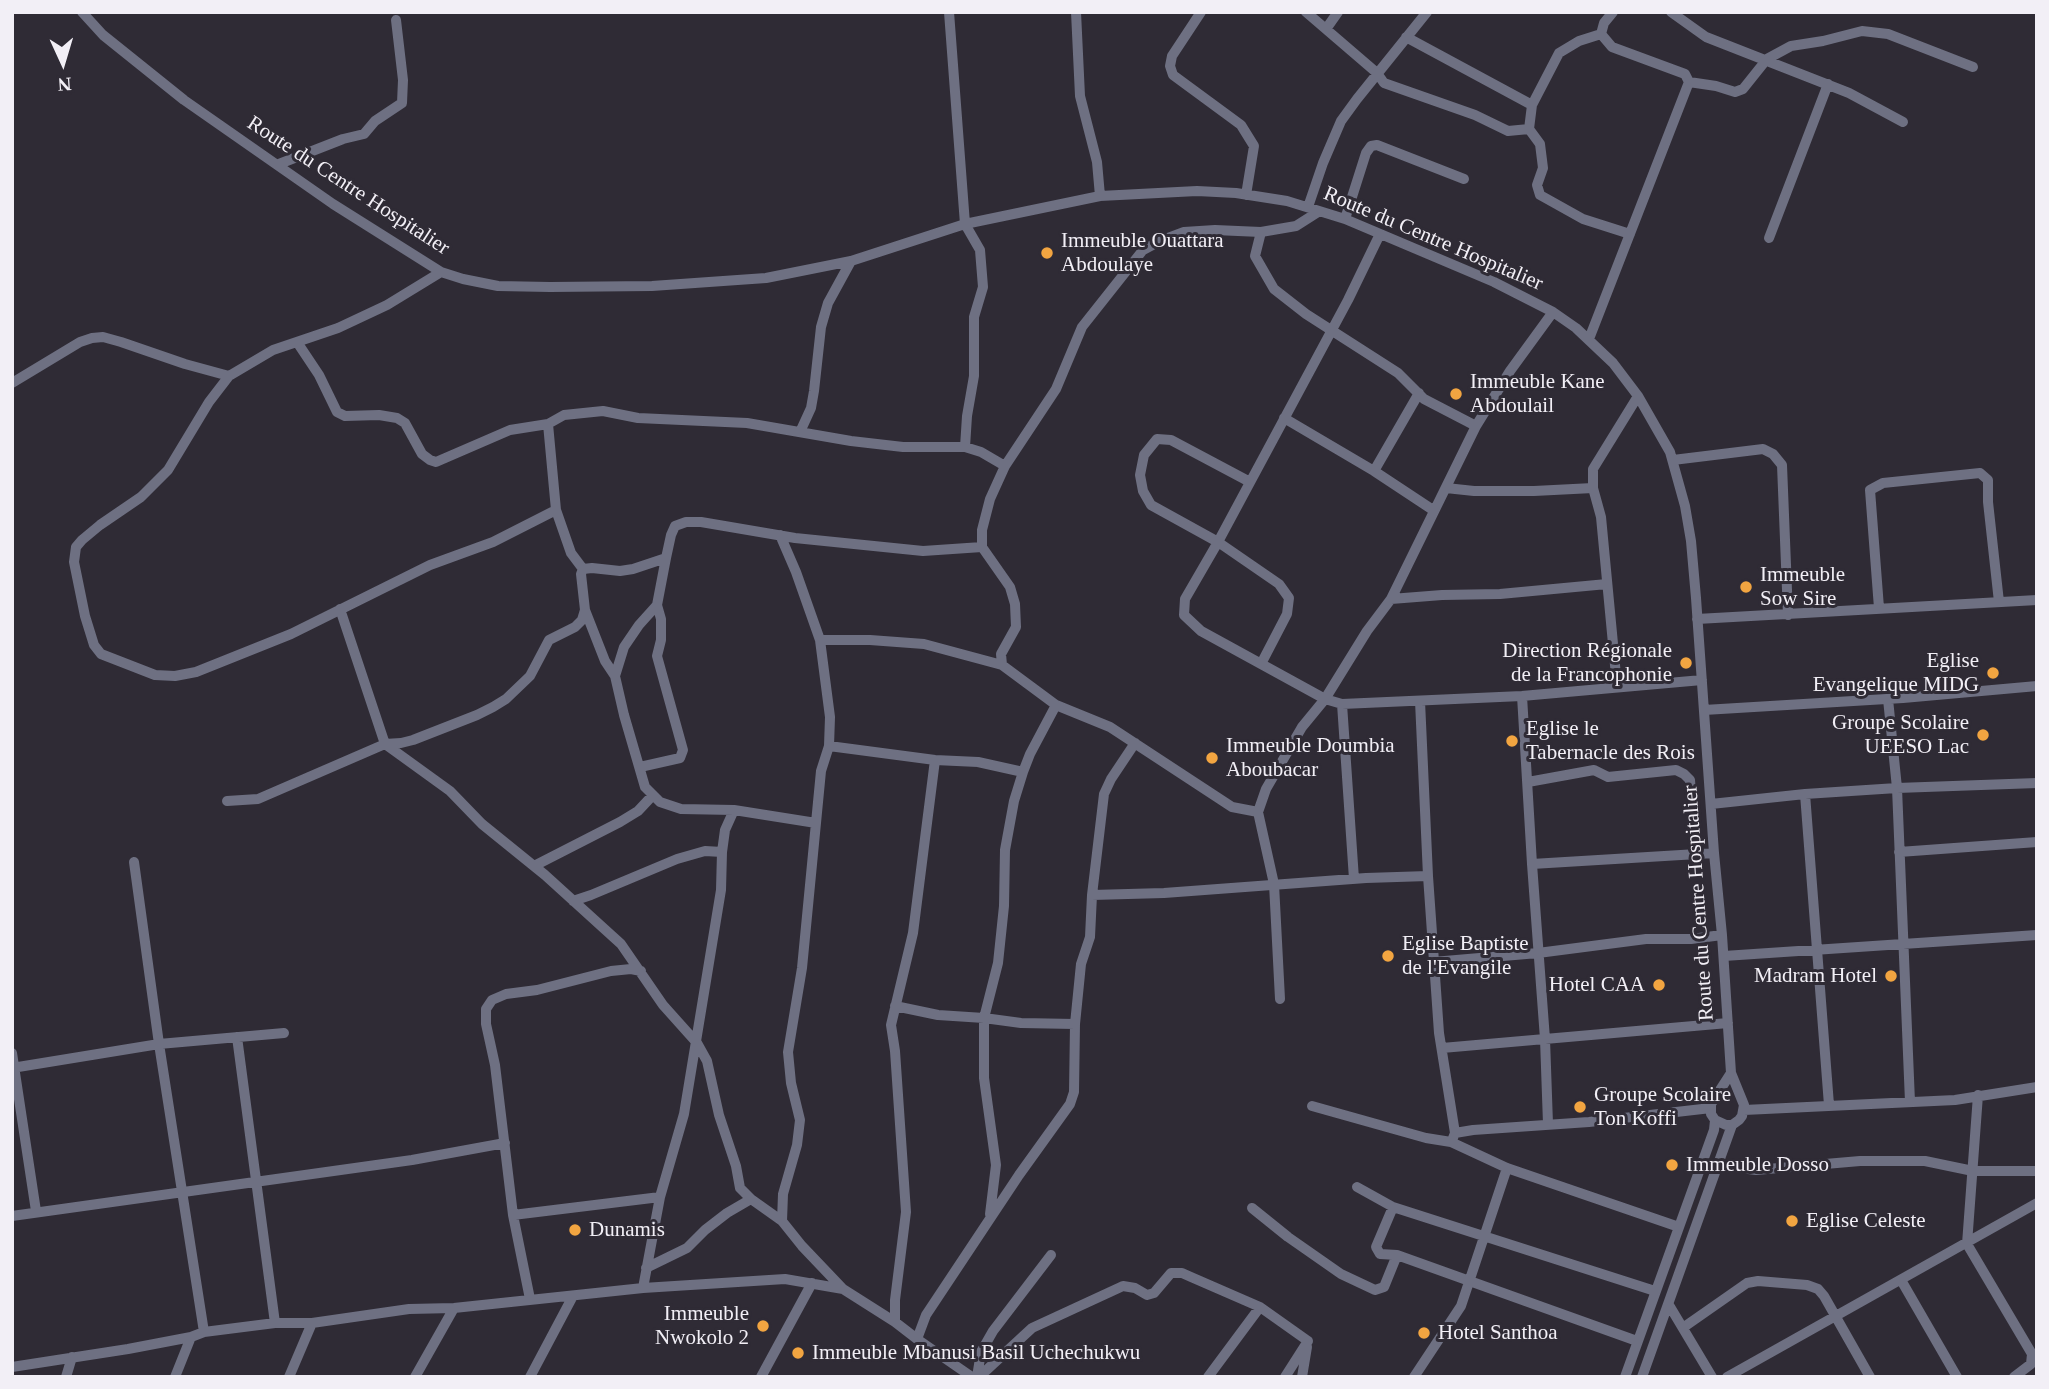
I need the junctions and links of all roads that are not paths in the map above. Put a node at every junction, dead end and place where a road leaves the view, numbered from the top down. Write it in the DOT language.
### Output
graph roads {
  1 [pos="82,12"];
  2 [pos="949,12"];
  3 [pos="1076,12"];
  4 [pos="1201,12"];
  5 [pos="1306,12"];
  6 [pos="1338,12"];
  7 [pos="1427,12"];
  8 [pos="1613,12"];
  9 [pos="1671,12"];
  10 [pos="396,20"];
  11 [pos="1326,29"];
  12 [pos="1601,34"];
  13 [pos="1406,37"];
  14 [pos="1767,59"];
  15 [pos="1973,67"];
  16 [pos="1377,73"];
  17 [pos="1689,82"];
  18 [pos="1828,84"];
  19 [pos="1532,105"];
  20 [pos="1903,122"];
  21 [pos="1529,129"];
  22 [pos="279,164"];
  23 [pos="1464,179"];
  24 [pos="1246,195"];
  25 [pos="1100,196"];
  26 [pos="1313,210"];
  27 [pos="1345,219"];
  28 [pos="965,224"];
  29 [pos="1261,232"];
  30 [pos="1380,234"];
  31 [pos="1630,234"];
  32 [pos="1769,238"];
  33 [pos="851,261"];
  34 [pos="441,272"];
  35 [pos="1552,312"];
  36 [pos="1331,330"];
  37 [pos="1589,340"];
  38 [pos="297,342"];
  39 [pos="229,376"];
  40 [pos="12,383"];
  41 [pos="1419,393"];
  42 [pos="1638,396"];
  43 [pos="1284,418"];
  44 [pos="548,424"];
  45 [pos="1476,426"];
  46 [pos="800,432"];
  47 [pos="965,447"];
  48 [pos="1673,460"];
  49 [pos="1005,466"];
  50 [pos="1374,471"];
  51 [pos="1250,482"];
  52 [pos="1446,488"];
  53 [pos="1593,488"];
  54 [pos="556,510"];
  55 [pos="1433,510"];
  56 [pos="780,535"];
  57 [pos="1219,542"];
  58 [pos="982,547"];
  59 [pos="666,558"];
  60 [pos="583,569"];
  61 [pos="1607,584"];
  62 [pos="1391,599"];
  63 [pos="2037,600"];
  64 [pos="1999,602"];
  65 [pos="657,605"];
  66 [pos="1879,608"];
  67 [pos="340,609"];
  68 [pos="585,610"];
  69 [pos="1788,615"];
  70 [pos="1697,619"];
  71 [pos="820,640"];
  72 [pos="1261,664"];
  73 [pos="1002,665"];
  74 [pos="615,676"];
  75 [pos="1702,680"];
  76 [pos="1617,686"];
  77 [pos="2037,686"];
  78 [pos="1522,696"];
  79 [pos="1325,699"];
  80 [pos="1888,699"];
  81 [pos="1420,701"];
  82 [pos="1342,704"];
  83 [pos="1056,705"];
  84 [pos="1704,710"];
  85 [pos="1135,743"];
  86 [pos="385,744"];
  87 [pos="830,746"];
  88 [pos="935,760"];
  89 [pos="640,767"];
  90 [pos="1023,772"];
  91 [pos="1528,782"];
  92 [pos="2037,783"];
  93 [pos="1897,788"];
  94 [pos="1805,794"];
  95 [pos="653,795"];
  96 [pos="227,802"];
  97 [pos="1711,804"];
  98 [pos="734,810"];
  99 [pos="1258,812"];
  100 [pos="816,823"];
  101 [pos="2037,842"];
  102 [pos="722,852"];
  103 [pos="1899,852"];
  104 [pos="1714,853"];
  105 [pos="1696,854"];
  106 [pos="134,862"];
  107 [pos="1532,864"];
  108 [pos="534,866"];
  109 [pos="1428,876"];
  110 [pos="1354,879"];
  111 [pos="1274,884"];
  112 [pos="1092,895"];
  113 [pos="573,901"];
  114 [pos="2037,935"];
  115 [pos="1722,936"];
  116 [pos="1903,945"];
  117 [pos="1816,949"];
  118 [pos="1538,953"];
  119 [pos="1724,956"];
  120 [pos="1433,962"];
  121 [pos="641,971"];
  122 [pos="1280,999"];
  123 [pos="895,1006"];
  124 [pos="984,1018"];
  125 [pos="1728,1023"];
  126 [pos="1075,1024"];
  127 [pos="284,1033"];
  128 [pos="237,1037"];
  129 [pos="1545,1039"];
  130 [pos="697,1043"];
  131 [pos="159,1044"];
  132 [pos="1442,1048"];
  133 [pos="12,1053"];
  134 [pos="13,1067"];
  135 [pos="1731,1073"];
  136 [pos="2037,1087"];
  137 [pos="1720,1091"];
  138 [pos="1740,1094"];
  139 [pos="1978,1095"];
  140 [pos="1910,1102"];
  141 [pos="1312,1105"];
  142 [pos="1829,1105"];
  143 [pos="1711,1108"];
  144 [pos="1744,1110"];
  145 [pos="1715,1120"];
  146 [pos="1548,1124"];
  147 [pos="1732,1125"];
  148 [pos="1453,1137"];
  149 [pos="505,1143"];
  150 [pos="1718,1165"];
  151 [pos="1507,1168"];
  152 [pos="1973,1171"];
  153 [pos="2037,1171"];
  154 [pos="257,1181"];
  155 [pos="1357,1187"];
  156 [pos="183,1191"];
  157 [pos="660,1197"];
  158 [pos="751,1199"];
  159 [pos="2037,1203"];
  160 [pos="1393,1207"];
  161 [pos="1252,1208"];
  162 [pos="36,1211"];
  163 [pos="513,1215"];
  164 [pos="12,1216"];
  165 [pos="989,1220"];
  166 [pos="782,1221"];
  167 [pos="1679,1227"];
  168 [pos="1483,1235"];
  169 [pos="1967,1244"];
  170 [pos="1051,1255"];
  171 [pos="1398,1255"];
  172 [pos="646,1268"];
  173 [pos="1902,1280"];
  174 [pos="1471,1281"];
  175 [pos="811,1283"];
  176 [pos="642,1288"];
  177 [pos="843,1289"];
  178 [pos="1655,1291"];
  179 [pos="573,1296"];
  180 [pos="530,1299"];
  181 [pos="1669,1305"];
  182 [pos="1260,1307"];
  183 [pos="454,1308"];
  184 [pos="1834,1317"];
  185 [pos="895,1322"];
  186 [pos="275,1323"];
  187 [pos="312,1323"];
  188 [pos="1684,1327"];
  189 [pos="204,1332"];
  190 [pos="191,1337"];
  191 [pos="917,1339"];
  192 [pos="1308,1341"];
  193 [pos="1637,1341"];
  194 [pos="72,1357"];
  195 [pos="12,1367"];
  196 [pos="1868,1376"];
  197 [pos="66,1377"];
  198 [pos="175,1377"];
  199 [pos="289,1377"];
  200 [pos="415,1377"];
  201 [pos="530,1377"];
  202 [pos="761,1377"];
  203 [pos="976,1377"];
  204 [pos="1208,1377"];
  205 [pos="1285,1377"];
  206 [pos="1302,1377"];
  207 [pos="1415,1377"];
  208 [pos="1625,1377"];
  209 [pos="1642,1377"];
  210 [pos="1712,1377"];
  211 [pos="1727,1377"];
  212 [pos="1957,1377"];
  213 [pos="2014,1377"];
  1 -- 22 [label="street, Route du Centre Hospitalier"];
  2 -- 28 [label="street"];
  3 -- 25 [label="street"];
  4 -- 24 [label="street"];
  5 -- 11 [label="street"];
  6 -- 11 [label="street"];
  7 -- 13 [label="street"];
  8 -- 12 [label="street"];
  9 -- 14 [label="street"];
  10 -- 22 [label="street"];
  11 -- 16 [label="street"];
  12 -- 17 [label="street"];
  12 -- 19 [label="street"];
  13 -- 16 [label="street"];
  13 -- 19 [label="street"];
  14 -- 15 [label="street"];
  14 -- 17 [label="street"];
  14 -- 18 [label="street"];
  16 -- 21 [label="street"];
  16 -- 26 [label="street"];
  17 -- 31 [label="street"];
  18 -- 20 [label="street"];
  18 -- 32 [label="street"];
  19 -- 21 [label="street"];
  21 -- 31 [label="street"];
  22 -- 34 [label="street, Route du Centre Hospitalier"];
  23 -- 27 [label="street"];
  24 -- 25 [label="street, Route du Centre Hospitalier"];
  24 -- 26 [label="street, Route du Centre Hospitalier"];
  25 -- 28 [label="street, Route du Centre Hospitalier"];
  26 -- 27 [label="street, Route du Centre Hospitalier"];
  26 -- 29 [label="street"];
  27 -- 30 [label="street, Route du Centre Hospitalier"];
  28 -- 33 [label="street, Route du Centre Hospitalier"];
  28 -- 47 [label="street"];
  29 -- 36 [label="street"];
  29 -- 49 [label="street"];
  30 -- 35 [label="street, Route du Centre Hospitalier"];
  30 -- 36 [label="street"];
  31 -- 37 [label="street"];
  33 -- 34 [label="street, Route du Centre Hospitalier"];
  33 -- 46 [label="street"];
  34 -- 38 [label="street"];
  35 -- 37 [label="street, Route du Centre Hospitalier"];
  35 -- 45 [label="street"];
  36 -- 41 [label="street"];
  36 -- 43 [label="street"];
  37 -- 42 [label="street, Route du Centre Hospitalier"];
  38 -- 39 [label="street"];
  38 -- 44 [label="street"];
  39 -- 40 [label="street"];
  39 -- 67 [label="street"];
  41 -- 45 [label="street"];
  41 -- 50 [label="street"];
  42 -- 48 [label="street, Route du Centre Hospitalier"];
  42 -- 53 [label="street"];
  43 -- 50 [label="street"];
  43 -- 51 [label="street"];
  44 -- 46 [label="street"];
  44 -- 54 [label="street"];
  45 -- 52 [label="street"];
  46 -- 47 [label="street"];
  47 -- 49 [label="street"];
  48 -- 69 [label="street"];
  48 -- 70 [label="street, Route du Centre Hospitalier"];
  49 -- 58 [label="street"];
  50 -- 55 [label="street"];
  51 -- 57 [label="street"];
  51 -- 57 [label="street"];
  52 -- 53 [label="street"];
  52 -- 55 [label="street"];
  53 -- 61 [label="street"];
  54 -- 60 [label="street"];
  54 -- 67 [label="street"];
  55 -- 62 [label="street"];
  56 -- 58 [label="street"];
  56 -- 59 [label="street"];
  56 -- 71 [label="street"];
  57 -- 72 [label="street"];
  57 -- 72 [label="street"];
  58 -- 73 [label="street"];
  59 -- 60 [label="street"];
  59 -- 65 [label="street"];
  60 -- 68 [label="street"];
  61 -- 62 [label="street"];
  61 -- 76 [label="street"];
  62 -- 79 [label="street"];
  63 -- 64 [label="street"];
  64 -- 66 [label="street"];
  64 -- 66 [label="street"];
  65 -- 74 [label="street"];
  65 -- 89 [label="street"];
  66 -- 69 [label="street"];
  67 -- 86 [label="street"];
  68 -- 74 [label="street"];
  68 -- 86 [label="street"];
  69 -- 70 [label="street"];
  70 -- 75 [label="street, Route du Centre Hospitalier"];
  71 -- 73 [label="street"];
  71 -- 87 [label="street"];
  72 -- 79 [label="street"];
  73 -- 83 [label="street"];
  74 -- 89 [label="street"];
  75 -- 76 [label="street"];
  75 -- 84 [label="street, Route du Centre Hospitalier"];
  76 -- 78 [label="street"];
  77 -- 80 [label="street"];
  78 -- 81 [label="street"];
  78 -- 91 [label="street"];
  79 -- 82 [label="street"];
  79 -- 99 [label="street"];
  80 -- 84 [label="street"];
  80 -- 93 [label="street"];
  81 -- 82 [label="street"];
  81 -- 109 [label="street"];
  82 -- 110 [label="street"];
  83 -- 85 [label="street"];
  83 -- 90 [label="street"];
  84 -- 97 [label="street, Route du Centre Hospitalier"];
  85 -- 99 [label="street"];
  85 -- 112 [label="street"];
  86 -- 96 [label="street"];
  86 -- 108 [label="street"];
  87 -- 88 [label="street"];
  87 -- 100 [label="street"];
  88 -- 90 [label="street"];
  88 -- 123 [label="street"];
  89 -- 95 [label="street"];
  90 -- 124 [label="street"];
  91 -- 105 [label="street"];
  91 -- 107 [label="street"];
  92 -- 93 [label="street"];
  93 -- 94 [label="street"];
  93 -- 103 [label="street"];
  94 -- 97 [label="street"];
  94 -- 117 [label="street"];
  95 -- 98 [label="street"];
  95 -- 108 [label="street"];
  97 -- 104 [label="street, Route du Centre Hospitalier"];
  98 -- 100 [label="street"];
  98 -- 102 [label="street"];
  99 -- 111 [label="street"];
  100 -- 166 [label="street"];
  101 -- 103 [label="street"];
  102 -- 113 [label="street"];
  102 -- 130 [label="street"];
  103 -- 116 [label="street"];
  104 -- 105 [label="street"];
  104 -- 115 [label="street, Route du Centre Hospitalier"];
  105 -- 107 [label="street"];
  106 -- 131 [label="street"];
  107 -- 118 [label="street"];
  108 -- 113 [label="street"];
  109 -- 110 [label="street"];
  109 -- 120 [label="street"];
  110 -- 111 [label="street"];
  111 -- 112 [label="street"];
  111 -- 122 [label="street"];
  112 -- 126 [label="street"];
  113 -- 121 [label="street"];
  114 -- 116 [label="street"];
  115 -- 118 [label="street"];
  115 -- 119 [label="street, Route du Centre Hospitalier"];
  116 -- 117 [label="street"];
  116 -- 140 [label="street"];
  117 -- 119 [label="street"];
  117 -- 142 [label="street"];
  118 -- 120 [label="street"];
  118 -- 129 [label="street"];
  119 -- 125 [label="street, Route du Centre Hospitalier"];
  120 -- 132 [label="street"];
  121 -- 130 [label="street"];
  121 -- 149 [label="street"];
  123 -- 124 [label="street"];
  123 -- 185 [label="street"];
  124 -- 126 [label="street"];
  124 -- 165 [label="street"];
  125 -- 129 [label="street"];
  125 -- 135 [label="street, Route du Centre Hospitalier"];
  126 -- 165 [label="street"];
  127 -- 128 [label="street"];
  128 -- 131 [label="street"];
  128 -- 154 [label="street"];
  129 -- 132 [label="street"];
  129 -- 146 [label="street"];
  130 -- 157 [label="street"];
  130 -- 158 [label="street"];
  131 -- 134 [label="street"];
  131 -- 156 [label="street"];
  132 -- 148 [label="street"];
  133 -- 134 [label="street"];
  134 -- 162 [label="street"];
  135 -- 137 [label="street"];
  135 -- 138 [label="street, Route du Centre Hospitalier"];
  136 -- 139 [label="street"];
  137 -- 138 [label="street"];
  137 -- 143 [label="street"];
  138 -- 144 [label="street"];
  139 -- 140 [label="street"];
  139 -- 152 [label="street"];
  140 -- 142 [label="street"];
  141 -- 148 [label="street"];
  142 -- 144 [label="street"];
  143 -- 145 [label="street"];
  143 -- 146 [label="street"];
  144 -- 147 [label="street"];
  145 -- 147 [label="street"];
  145 -- 167 [label="street"];
  146 -- 148 [label="street"];
  147 -- 150 [label="street"];
  148 -- 151 [label="street"];
  149 -- 154 [label="street"];
  149 -- 163 [label="street"];
  150 -- 152 [label="street"];
  150 -- 181 [label="street"];
  151 -- 167 [label="street"];
  151 -- 168 [label="street"];
  152 -- 153 [label="street"];
  152 -- 169 [label="street"];
  154 -- 156 [label="street"];
  154 -- 186 [label="street"];
  155 -- 160 [label="street"];
  156 -- 162 [label="street"];
  156 -- 189 [label="street"];
  157 -- 163 [label="street"];
  157 -- 172 [label="street"];
  158 -- 166 [label="street"];
  158 -- 172 [label="street"];
  159 -- 169 [label="street"];
  160 -- 168 [label="street"];
  160 -- 171 [label="street"];
  161 -- 171 [label="street"];
  162 -- 164 [label="street"];
  163 -- 180 [label="street"];
  165 -- 191 [label="street"];
  166 -- 177 [label="street"];
  167 -- 178 [label="street"];
  168 -- 174 [label="street"];
  168 -- 178 [label="street"];
  169 -- 173 [label="street"];
  169 -- 213 [label="street"];
  170 -- 203 [label="street"];
  171 -- 174 [label="street"];
  172 -- 176 [label="street"];
  173 -- 184 [label="street"];
  173 -- 212 [label="street"];
  174 -- 193 [label="street"];
  174 -- 207 [label="street"];
  175 -- 176 [label="street"];
  175 -- 177 [label="street"];
  175 -- 202 [label="street"];
  176 -- 179 [label="street"];
  177 -- 185 [label="street"];
  178 -- 193 [label="street"];
  179 -- 180 [label="street"];
  179 -- 201 [label="street"];
  180 -- 183 [label="street"];
  181 -- 188 [label="street"];
  181 -- 209 [label="street"];
  182 -- 192 [label="street"];
  182 -- 203 [label="street"];
  182 -- 204 [label="street"];
  183 -- 187 [label="street"];
  183 -- 200 [label="street"];
  184 -- 188 [label="street"];
  184 -- 196 [label="street"];
  184 -- 211 [label="street"];
  185 -- 191 [label="street"];
  186 -- 187 [label="street"];
  186 -- 189 [label="street"];
  187 -- 199 [label="street"];
  188 -- 210 [label="street"];
  189 -- 190 [label="street"];
  190 -- 194 [label="street"];
  190 -- 198 [label="street"];
  191 -- 203 [label="street"];
  192 -- 205 [label="street"];
  192 -- 206 [label="street"];
  193 -- 208 [label="street"];
  194 -- 195 [label="street"];
  194 -- 197 [label="street"];
}
